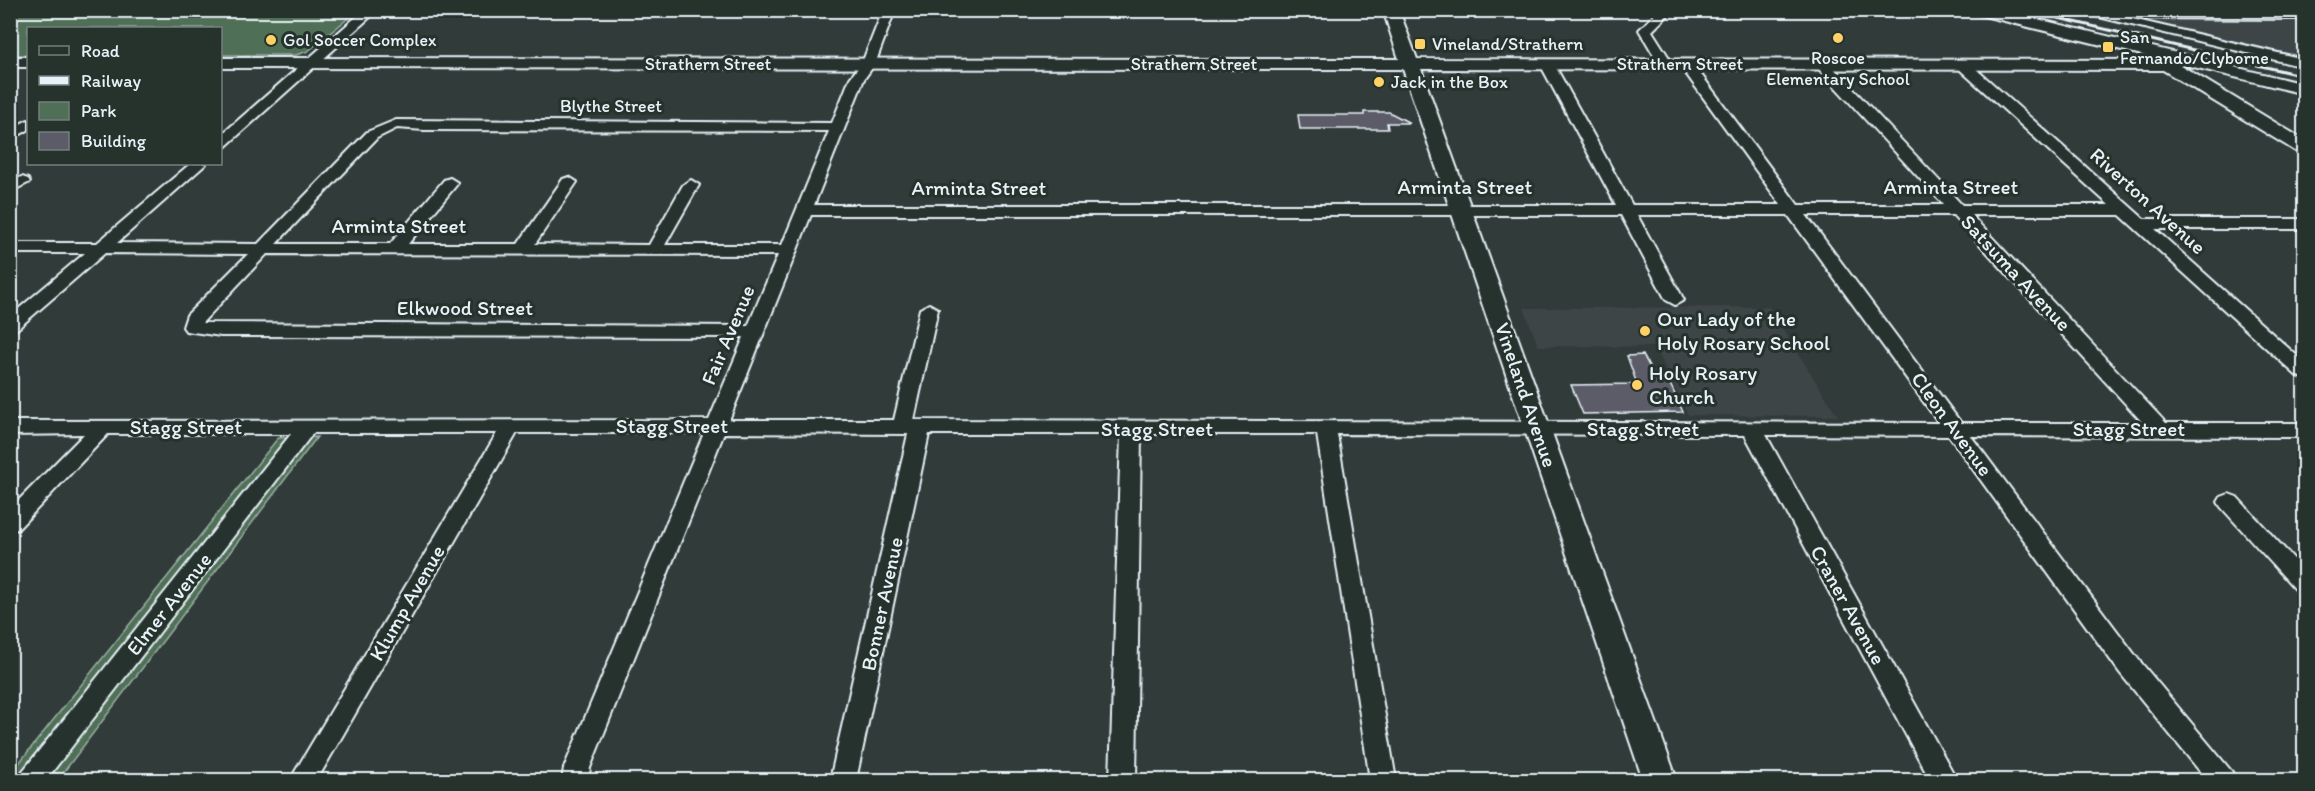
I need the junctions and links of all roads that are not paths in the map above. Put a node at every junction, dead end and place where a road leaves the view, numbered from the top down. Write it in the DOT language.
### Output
graph roads {
  1 [pos="372,10"];
  2 [pos="889,10"];
  3 [pos="1391,10"];
  4 [pos="1667,10"];
  5 [pos="1978,10"];
  6 [pos="2076,10"];
  7 [pos="2088,12"];
  8 [pos="2304,15"];
  9 [pos="2169,60"];
  10 [pos="10,62"];
  11 [pos="27,62"];
  12 [pos="222,63"];
  13 [pos="868,63"];
  14 [pos="2304,63"];
  15 [pos="311,64"];
  16 [pos="1410,64"];
  17 [pos="1547,64"];
  18 [pos="1676,64"];
  19 [pos="1822,64"];
  20 [pos="1962,64"];
  21 [pos="2304,88"];
  22 [pos="27,125"];
  23 [pos="837,127"];
  24 [pos="10,136"];
  25 [pos="222,142"];
  26 [pos="2304,148"];
  27 [pos="198,165"];
  28 [pos="569,182"];
  29 [pos="450,183"];
  30 [pos="691,185"];
  31 [pos="1792,209"];
  32 [pos="804,210"];
  33 [pos="1462,210"];
  34 [pos="1626,210"];
  35 [pos="1958,210"];
  36 [pos="2125,210"];
  37 [pos="2140,224"];
  38 [pos="2302,224"];
  39 [pos="10,248"];
  40 [pos="101,249"];
  41 [pos="263,249"];
  42 [pos="395,249"];
  43 [pos="523,249"];
  44 [pos="654,250"];
  45 [pos="788,250"];
  46 [pos="1674,300"];
  47 [pos="929,309"];
  48 [pos="10,326"];
  49 [pos="756,332"];
  50 [pos="2304,372"];
  51 [pos="308,426"];
  52 [pos="511,426"];
  53 [pos="715,426"];
  54 [pos="103,427"];
  55 [pos="911,427"];
  56 [pos="10,428"];
  57 [pos="1131,429"];
  58 [pos="1326,429"];
  59 [pos="1538,429"];
  60 [pos="1752,429"];
  61 [pos="1956,429"];
  62 [pos="2161,429"];
  63 [pos="2304,430"];
  64 [pos="2229,502"];
  65 [pos="10,523"];
  66 [pos="2304,584"];
  67 [pos="31,780"];
  68 [pos="303,780"];
  69 [pos="575,780"];
  70 [pos="843,780"];
  71 [pos="1123,780"];
  72 [pos="1383,780"];
  73 [pos="1660,780"];
  74 [pos="1944,780"];
  75 [pos="2223,780"];
  1 -- 15 [label="street"];
  2 -- 13 [label="street, Fair Avenue"];
  3 -- 16 [label="main road, Vineland Avenue"];
  4 -- 18 [label="street, Cleon Avenue"];
  5 -- 9 [label="main road"];
  6 -- 7 [label="street"];
  7 -- 8 [label="street"];
  7 -- 14 [label="street"];
  9 -- 20 [label="main road, Strathern Street"];
  9 -- 21 [label="main road"];
  9 -- 26 [label="main road"];
  10 -- 11 [label="main road"];
  12 -- 15 [label="main road, Strathern Street"];
  13 -- 15 [label="main road, Strathern Street"];
  13 -- 16 [label="main road, Strathern Street"];
  13 -- 23 [label="street, Fair Avenue"];
  15 -- 25 [label="street"];
  16 -- 17 [label="main road, Strathern Street"];
  16 -- 33 [label="main road, Vineland Avenue"];
  17 -- 18 [label="main road, Strathern Street"];
  17 -- 34 [label="street"];
  18 -- 19 [label="main road, Strathern Street"];
  18 -- 31 [label="street, Cleon Avenue"];
  19 -- 20 [label="main road, Strathern Street"];
  19 -- 35 [label="street, Satsuma Avenue"];
  20 -- 36 [label="street, Riverton Avenue"];
  22 -- 24 [label="street"];
  23 -- 32 [label="street, Fair Avenue"];
  23 -- 41 [label="street, Blythe Street"];
  27 -- 40 [label="street"];
  28 -- 43 [label="street"];
  29 -- 42 [label="street"];
  30 -- 44 [label="street"];
  31 -- 34 [label="street, Arminta Street"];
  31 -- 35 [label="street, Arminta Street"];
  31 -- 61 [label="street, Cleon Avenue"];
  32 -- 33 [label="street, Arminta Street"];
  32 -- 45 [label="street, Fair Avenue"];
  33 -- 34 [label="street, Arminta Street"];
  33 -- 59 [label="main road, Vineland Avenue"];
  34 -- 46 [label="street"];
  35 -- 36 [label="street, Arminta Street"];
  35 -- 62 [label="street, Satsuma Avenue"];
  36 -- 37 [label="street, Riverton Avenue"];
  37 -- 38 [label="street"];
  37 -- 50 [label="street, Riverton Avenue"];
  39 -- 40 [label="street, Arminta Street"];
  40 -- 41 [label="street, Arminta Street"];
  40 -- 48 [label="street"];
  41 -- 42 [label="street, Arminta Street"];
  41 -- 49 [label="street, Elkwood Street"];
  42 -- 43 [label="street, Arminta Street"];
  43 -- 44 [label="street, Arminta Street"];
  44 -- 45 [label="street, Arminta Street"];
  45 -- 49 [label="street, Fair Avenue"];
  47 -- 55 [label="street, Bonner Avenue"];
  49 -- 53 [label="street, Fair Avenue"];
  51 -- 52 [label="street, Stagg Street"];
  51 -- 54 [label="street, Stagg Street"];
  51 -- 67 [label="street, Elmer Avenue"];
  52 -- 53 [label="street, Stagg Street"];
  52 -- 68 [label="street, Klump Avenue"];
  53 -- 55 [label="street, Stagg Street"];
  53 -- 69 [label="street, Fair Avenue"];
  54 -- 56 [label="street, Stagg Street"];
  54 -- 65 [label="street"];
  55 -- 57 [label="street, Stagg Street"];
  55 -- 70 [label="street, Bonner Avenue"];
  57 -- 58 [label="street, Stagg Street"];
  57 -- 71 [label="street"];
  58 -- 59 [label="street, Stagg Street"];
  58 -- 72 [label="street"];
  59 -- 60 [label="street, Stagg Street"];
  59 -- 73 [label="main road, Vineland Avenue"];
  60 -- 61 [label="street, Stagg Street"];
  60 -- 74 [label="street, Craner Avenue"];
  61 -- 62 [label="street, Stagg Street"];
  61 -- 75 [label="street, Cleon Avenue"];
  62 -- 63 [label="street, Stagg Street"];
  64 -- 66 [label="street"];
}
